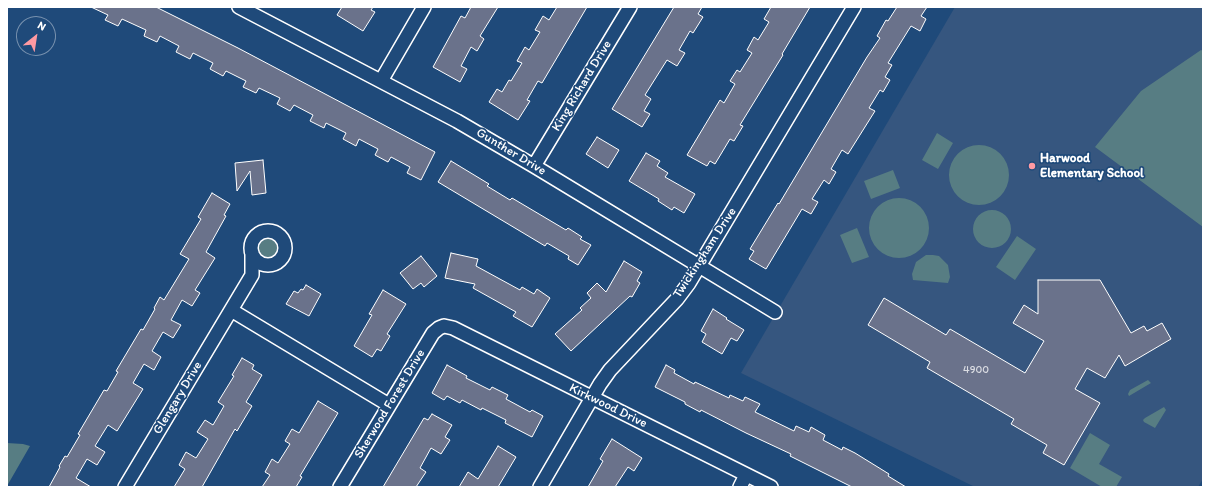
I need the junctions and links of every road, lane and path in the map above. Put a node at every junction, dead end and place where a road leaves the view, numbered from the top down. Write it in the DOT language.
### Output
graph roads {
  1 [pos="239,7"];
  2 [pos="424,7"];
  3 [pos="630,7"];
  4 [pos="854,7"];
  5 [pos="381,81"];
  6 [pos="534,166"];
  7 [pos="252,253"];
  8 [pos="270,265"];
  9 [pos="700,266"];
  10 [pos="252,275"];
  11 [pos="231,310"];
  12 [pos="775,312"];
  13 [pos="444,326"];
  14 [pos="593,398"];
  15 [pos="388,405"];
  16 [pos="746,475"];
  17 [pos="125,487"];
  18 [pos="340,487"];
  19 [pos="540,487"];
  20 [pos="740,487"];
  21 [pos="771,487"];
  1 -- 5 [label="street, Gunther Drive"];
  2 -- 5 [label="street"];
  3 -- 6 [label="street, King Richard Drive"];
  4 -- 9 [label="street, Twickingham Drive"];
  5 -- 6 [label="street, Gunther Drive"];
  6 -- 9 [label="street, Gunther Drive"];
  7 -- 8 [label="street"];
  7 -- 8 [label="street, Glengary Drive"];
  7 -- 10 [label="street, Glengary Drive"];
  8 -- 10 [label="street, Glengary Drive"];
  9 -- 12 [label="street, Gunther Drive"];
  9 -- 14 [label="street, Twickingham Drive"];
  10 -- 11 [label="street, Glengary Drive"];
  11 -- 15 [label="street"];
  11 -- 17 [label="street, Glengary Drive"];
  13 -- 14 [label="street, Kirkwood Drive"];
  13 -- 15 [label="street, Sherwood Forest Drive"];
  14 -- 16 [label="street, Kirkwood Drive"];
  14 -- 19 [label="street, Twickingham Drive"];
  15 -- 18 [label="street, Sherwood Forest Drive"];
  16 -- 20 [label="street"];
  16 -- 21 [label="street, Kirkwood Drive"];
}
